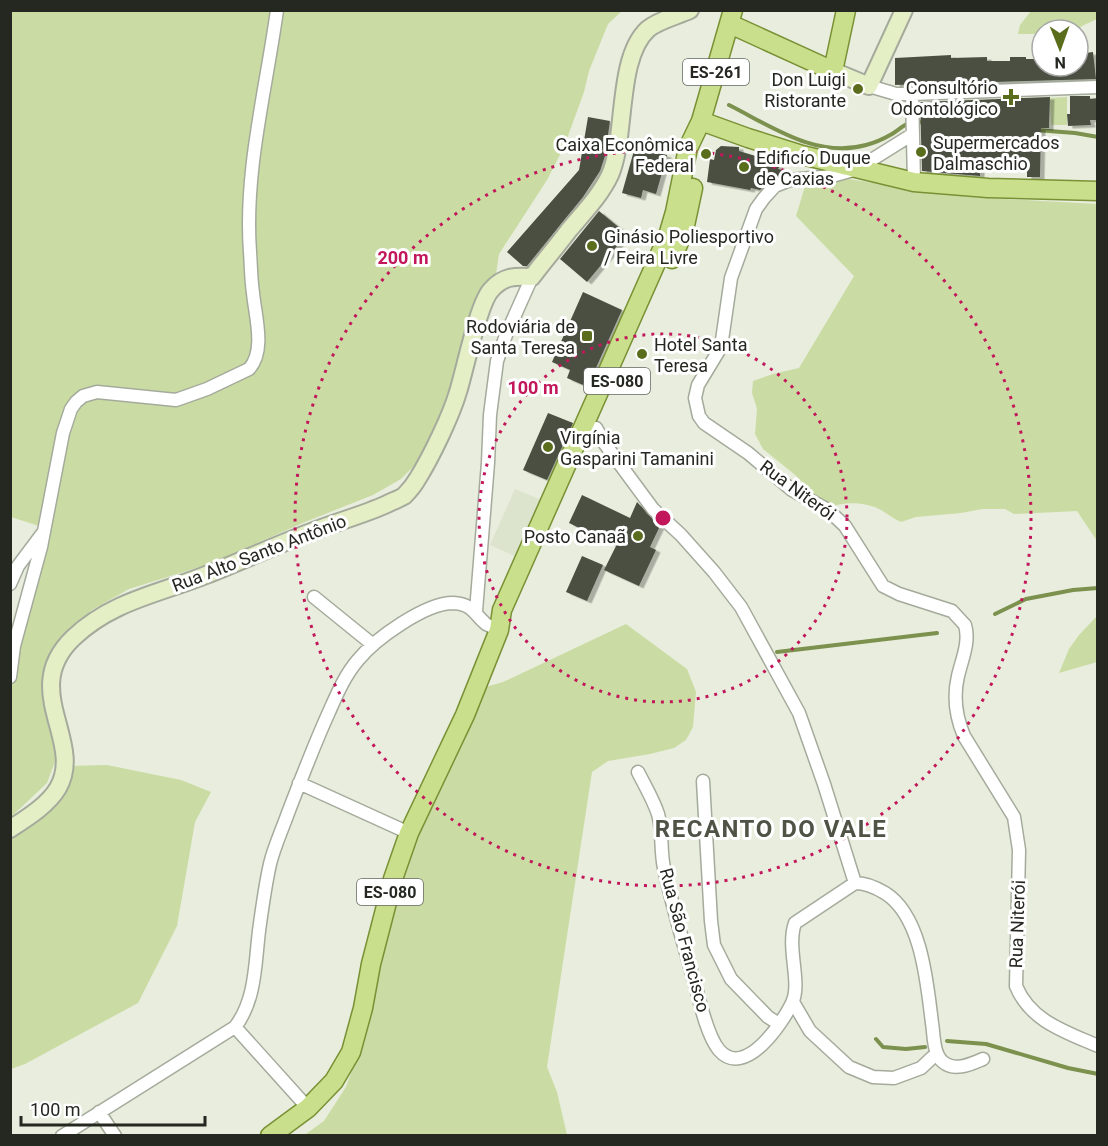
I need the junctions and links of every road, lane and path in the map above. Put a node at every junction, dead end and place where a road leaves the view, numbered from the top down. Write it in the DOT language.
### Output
graph roads {
  1 [pos="277,10"];
  2 [pos="690,10"];
  3 [pos="846,10"];
  4 [pos="904,10"];
  5 [pos="732,17"];
  6 [pos="833,71"];
  7 [pos="869,86"];
  8 [pos="1098,87"];
  9 [pos="912,94"];
  10 [pos="701,121"];
  11 [pos="913,125"];
  12 [pos="857,169"];
  13 [pos="914,182"];
  14 [pos="1098,191"];
  15 [pos="532,277"];
  16 [pos="596,428"];
  17 [pos="44,531"];
  18 [pos="10,584"];
  19 [pos="314,597"];
  20 [pos="476,611"];
  21 [pos="498,630"];
  22 [pos="372,644"];
  23 [pos="10,677"];
  24 [pos="638,772"];
  25 [pos="703,781"];
  26 [pos="299,783"];
  27 [pos="10,829"];
  28 [pos="409,833"];
  29 [pos="855,883"];
  30 [pos="793,1002"];
  31 [pos="779,1024"];
  32 [pos="235,1027"];
  33 [pos="1098,1046"];
  34 [pos="937,1053"];
  35 [pos="983,1059"];
  36 [pos="308,1108"];
  37 [pos="99,1112"];
  38 [pos="62,1136"];
  39 [pos="115,1136"];
  40 [pos="270,1136"];
  1 -- 17 [label="street"];
  2 -- 15 [label="street"];
  3 -- 6 [label="main road"];
  4 -- 7 [label="street"];
  5 -- 6 [label="main road"];
  5 -- 10 [label="main road, ES-261"];
  6 -- 7 [label="street"];
  7 -- 9 [label="street"];
  8 -- 9 [label="street"];
  9 -- 11 [label="street"];
  10 -- 12 [label="main road"];
  10 -- 16 [label="main road, ES-080"];
  10 -- 21 [label="main road, ES-080"];
  11 -- 12 [label="street"];
  11 -- 13 [label="street"];
  12 -- 13 [label="main road"];
  12 -- 33 [label="street, Rua Niterói"];
  13 -- 14 [label="main road"];
  15 -- 20 [label="street"];
  15 -- 27 [label="street, Rua Alto Santo Antônio"];
  16 -- 21 [label="main road, ES-080"];
  16 -- 29 [label="street"];
  17 -- 18 [label="street"];
  17 -- 23 [label="street"];
  19 -- 22 [label="street"];
  20 -- 21 [label="street"];
  20 -- 22 [label="street"];
  21 -- 28 [label="main road, ES-080"];
  22 -- 26 [label="street"];
  24 -- 31 [label="street, Rua São Francisco"];
  25 -- 31 [label="street"];
  26 -- 28 [label="street"];
  26 -- 32 [label="street"];
  28 -- 36 [label="main road, ES-080"];
  29 -- 30 [label="street"];
  29 -- 34 [label="street"];
  30 -- 31 [label="street"];
  30 -- 34 [label="street"];
  32 -- 36 [label="street"];
  32 -- 37 [label="street"];
  34 -- 35 [label="street"];
  36 -- 40 [label="main road, ES-080"];
  37 -- 38 [label="street"];
  37 -- 39 [label="street"];
}
